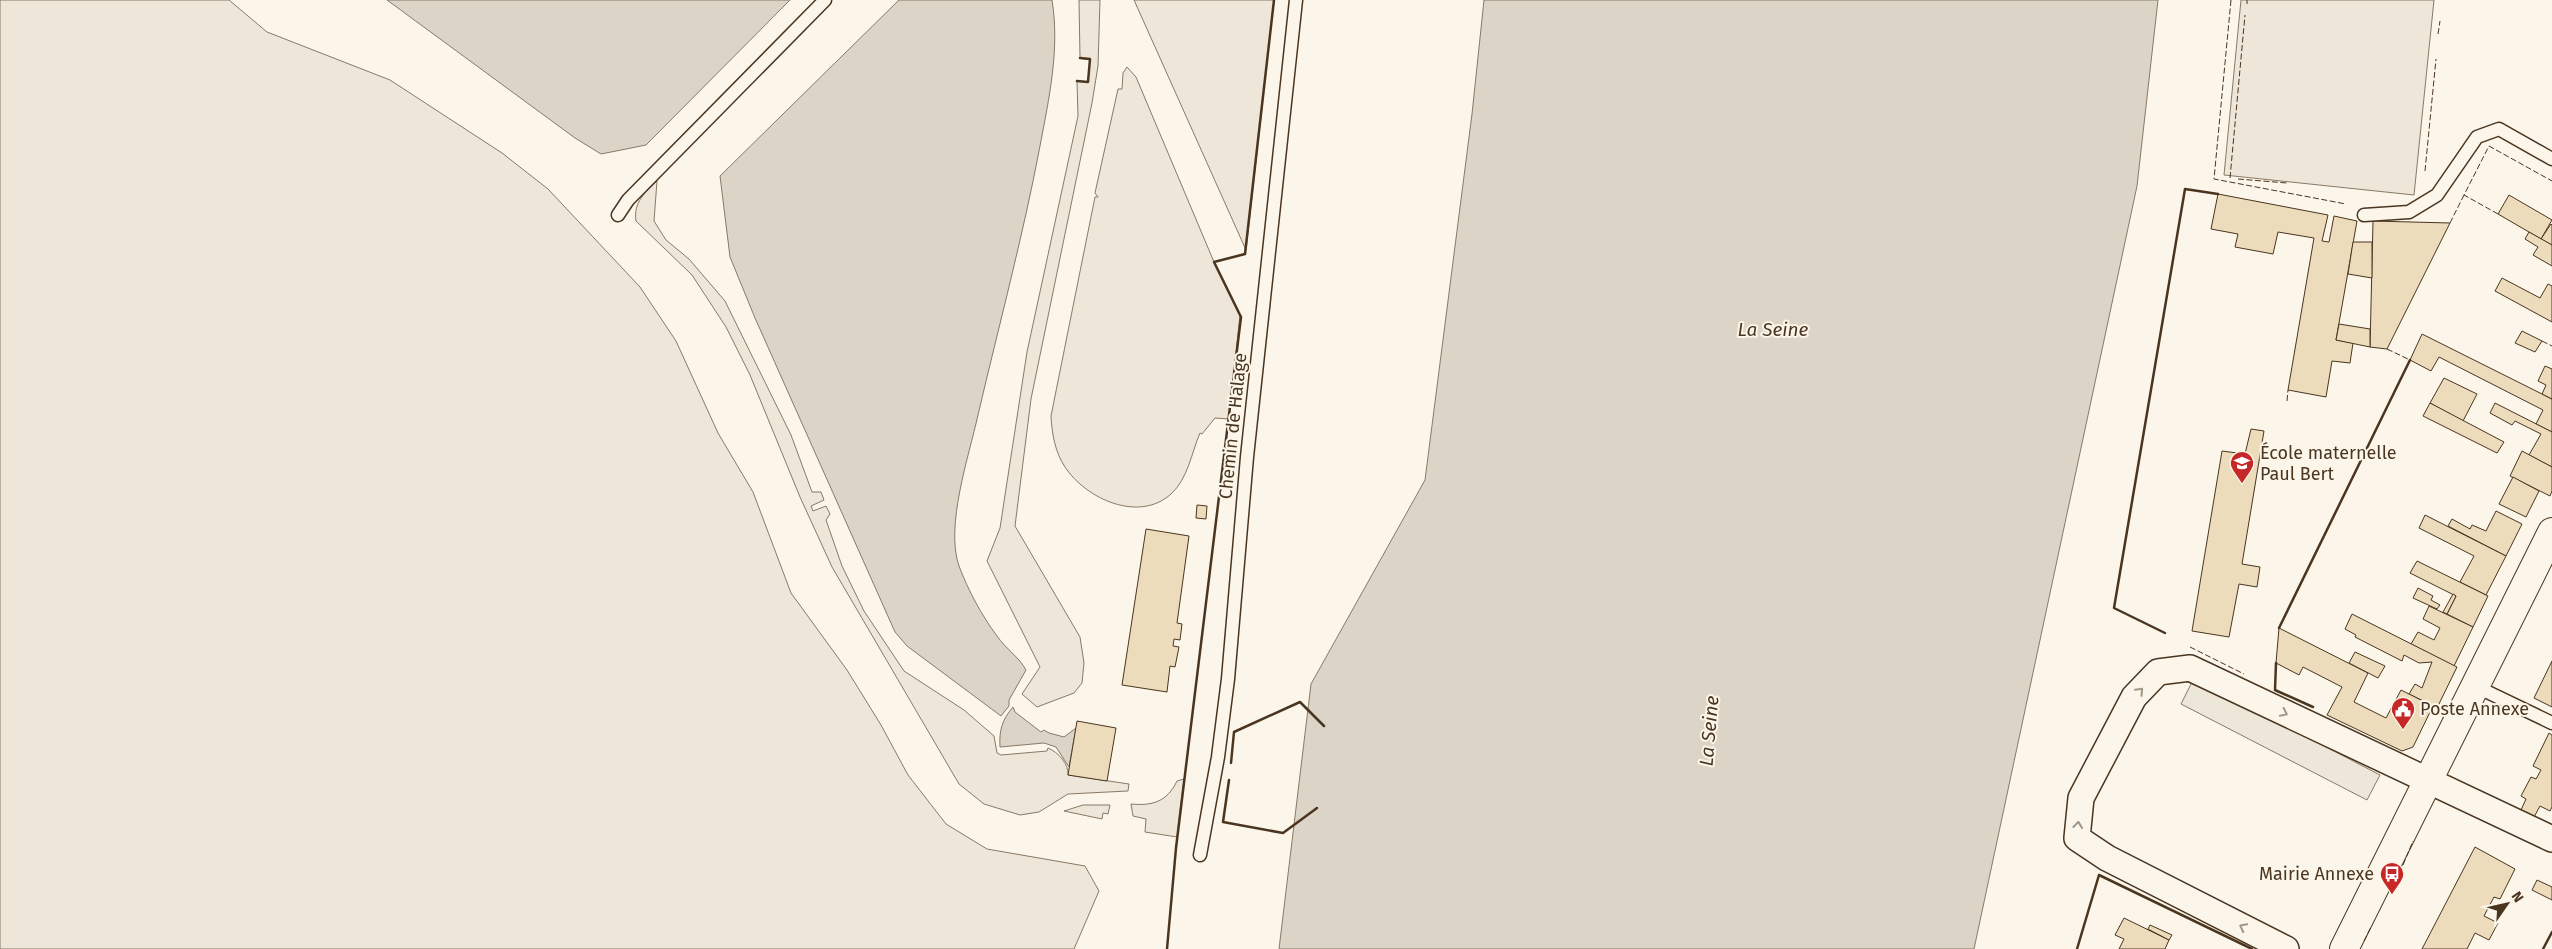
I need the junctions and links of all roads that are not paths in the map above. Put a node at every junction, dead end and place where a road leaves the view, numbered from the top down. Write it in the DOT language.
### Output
graph roads {
  1 [pos="825,0"];
  2 [pos="1296,0"];
  3 [pos="2552,159"];
  4 [pos="618,215"];
  5 [pos="2364,216"];
  6 [pos="2552,532"];
  7 [pos="2475,686"];
  8 [pos="2552,723"];
  9 [pos="2428,779"];
  10 [pos="2552,839"];
  11 [pos="1200,855"];
  12 [pos="2286,949"];
  13 [pos="2344,949"];
  1 -- 4 [label="lane"];
  2 -- 11 [label="lane, Chemin de Halage"];
  3 -- 5 [label="lane"];
  6 -- 7 [label="main road"];
  7 -- 8 [label="lane"];
  7 -- 9 [label="main road"];
  9 -- 10 [label="street"];
  12 -- 9 [label="street, one-way"];
  9 -- 13 [label="main road"];
}
